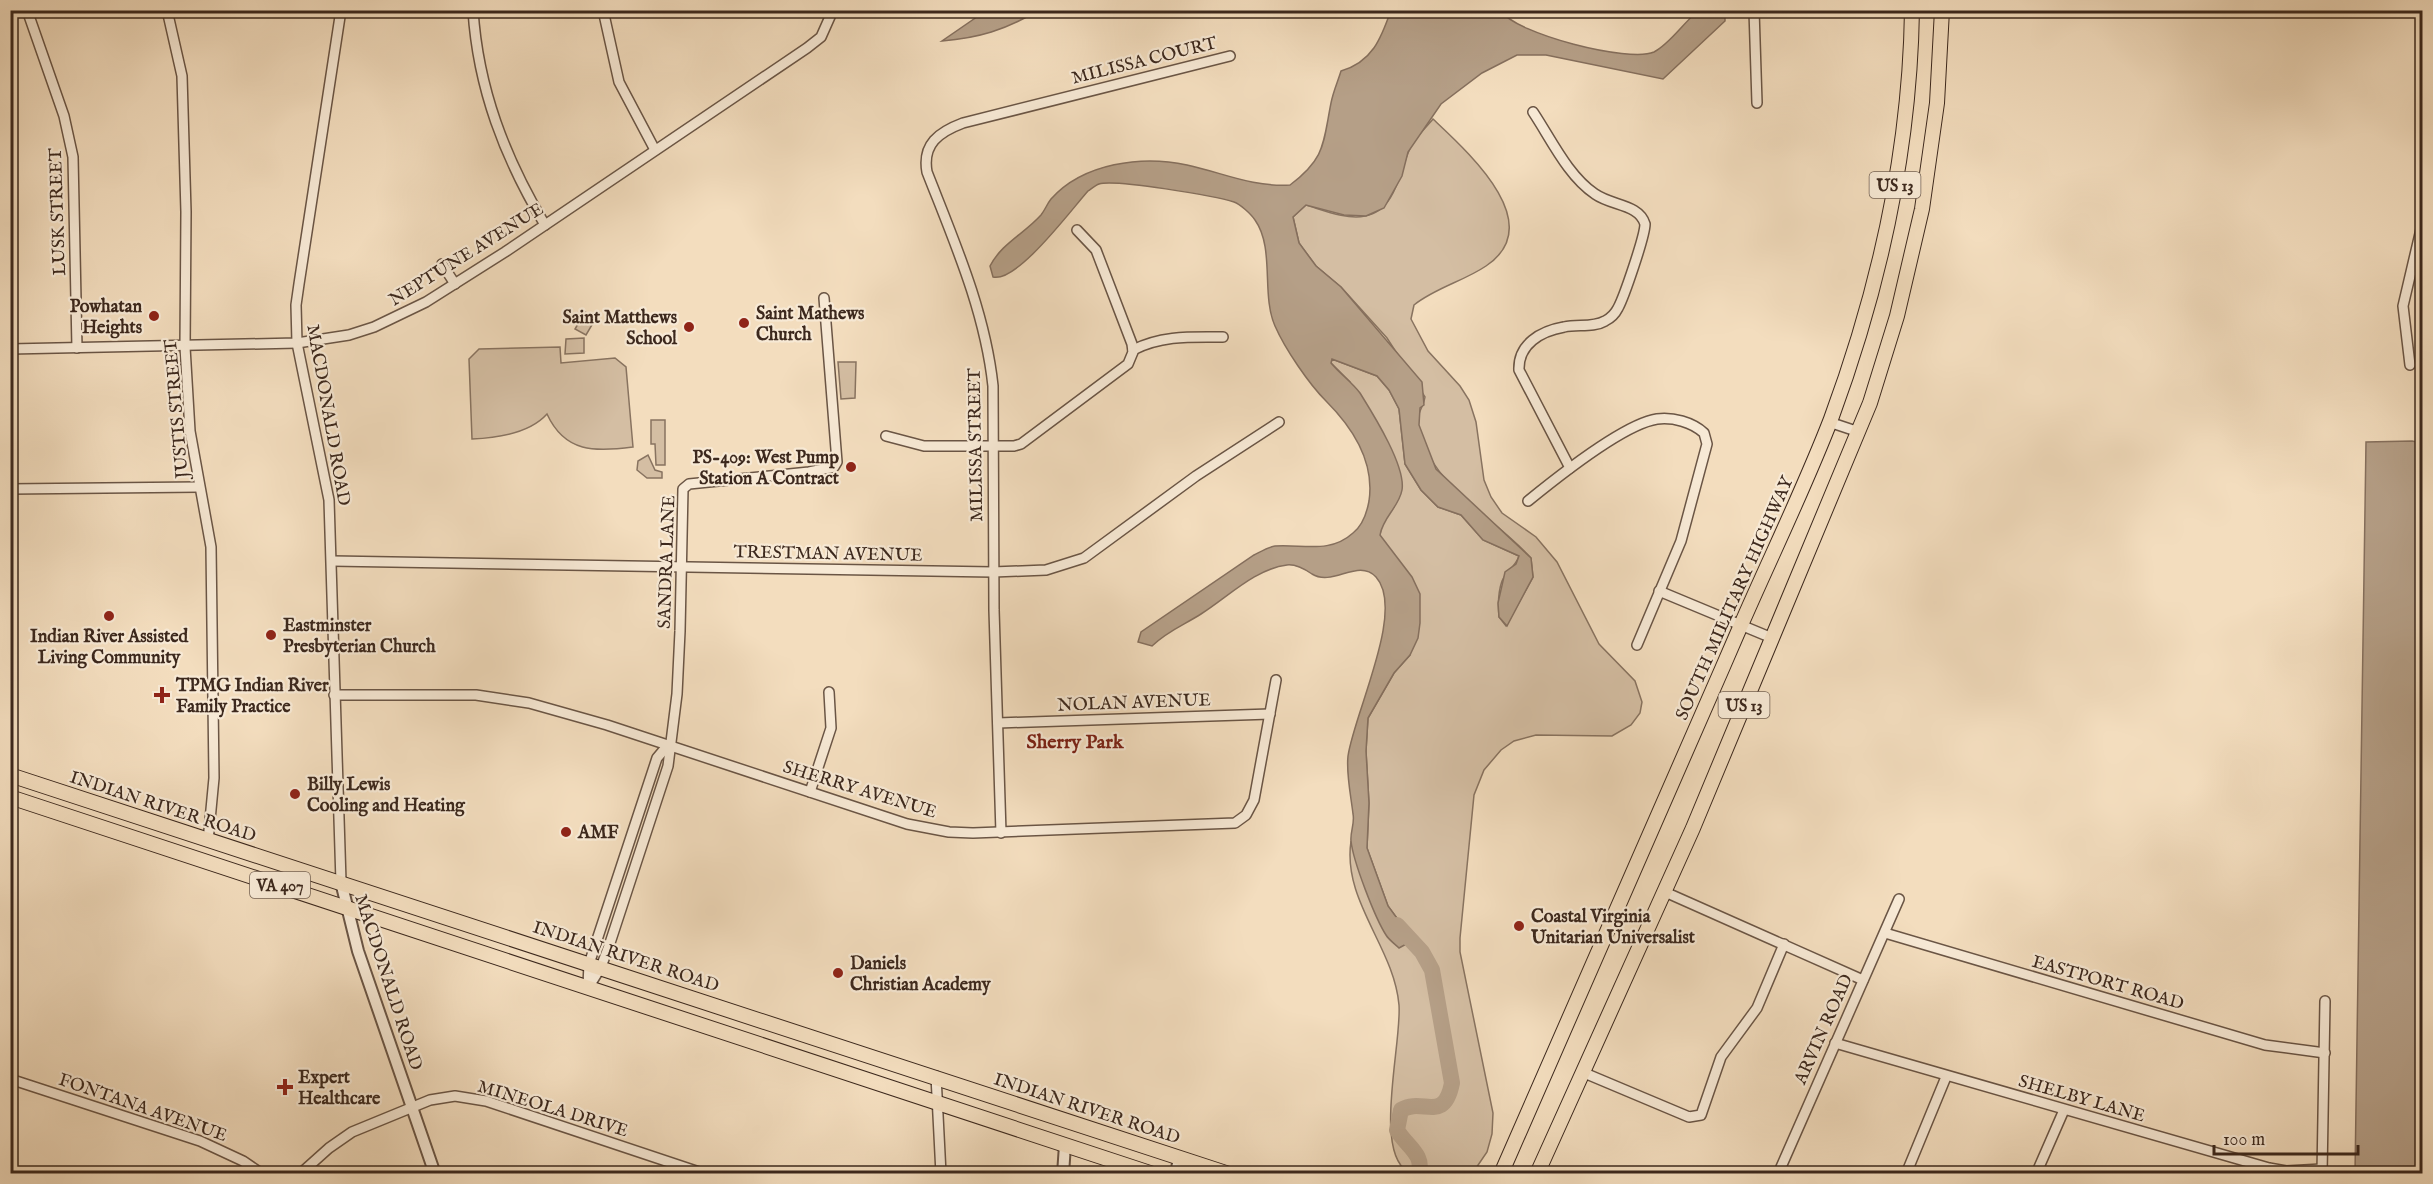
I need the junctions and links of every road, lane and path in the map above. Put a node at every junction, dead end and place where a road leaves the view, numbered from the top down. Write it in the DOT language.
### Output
graph roads {
  1 [pos="27,10"];
  2 [pos="167,10"];
  3 [pos="341,10"];
  4 [pos="473,10"];
  5 [pos="603,10"];
  6 [pos="833,10"];
  7 [pos="1754,10"];
  8 [pos="1912,10"];
  9 [pos="1942,10"];
  10 [pos="1230,56"];
  11 [pos="1067,97"];
  12 [pos="1757,103"];
  13 [pos="1533,112"];
  14 [pos="655,150"];
  15 [pos="545,225"];
  16 [pos="2422,225"];
  17 [pos="1077,230"];
  18 [pos="442,264"];
  19 [pos="455,284"];
  20 [pos="825,298"];
  21 [pos="1223,337"];
  22 [pos="297,343"];
  23 [pos="185,347"];
  24 [pos="10,348"];
  25 [pos="77,348"];
  26 [pos="1133,350"];
  27 [pos="2410,365"];
  28 [pos="1279,422"];
  29 [pos="1829,422"];
  30 [pos="1859,432"];
  31 [pos="886,436"];
  32 [pos="994,447"];
  33 [pos="1570,468"];
  34 [pos="199,487"];
  35 [pos="10,489"];
  36 [pos="1528,501"];
  37 [pos="332,561"];
  38 [pos="682,567"];
  39 [pos="993,572"];
  40 [pos="1659,591"];
  41 [pos="1741,624"];
  42 [pos="1772,638"];
  43 [pos="1637,645"];
  44 [pos="1276,680"];
  45 [pos="829,692"];
  46 [pos="334,695"];
  47 [pos="1270,714"];
  48 [pos="998,723"];
  49 [pos="668,745"];
  50 [pos="10,775"];
  51 [pos="810,792"];
  52 [pos="10,797"];
  53 [pos="1001,833"];
  54 [pos="208,841"];
  55 [pos="341,882"];
  56 [pos="1665,892"];
  57 [pos="1899,899"];
  58 [pos="344,905"];
  59 [pos="1885,933"];
  60 [pos="1784,944"];
  61 [pos="595,965"];
  62 [pos="1863,980"];
  63 [pos="588,988"];
  64 [pos="2325,1001"];
  65 [pos="1835,1043"];
  66 [pos="2325,1053"];
  67 [pos="1582,1072"];
  68 [pos="936,1076"];
  69 [pos="1946,1077"];
  70 [pos="10,1079"];
  71 [pos="938,1102"];
  72 [pos="412,1109"];
  73 [pos="2064,1110"];
  74 [pos="1065,1145"];
  75 [pos="1179,1158"];
  76 [pos="2322,1171"];
  77 [pos="262,1173"];
  78 [pos="300,1173"];
  79 [pos="435,1173"];
  80 [pos="705,1173"];
  81 [pos="941,1173"];
  82 [pos="1063,1173"];
  83 [pos="1153,1173"];
  84 [pos="1176,1173"];
  85 [pos="1229,1173"];
  86 [pos="1501,1173"];
  87 [pos="1537,1173"];
  88 [pos="1778,1173"];
  89 [pos="1906,1173"];
  90 [pos="2036,1173"];
  1 -- 25 [label="street, LUSK STREET"];
  2 -- 23 [label="street, JUSTIS STREET"];
  3 -- 22 [label="street, MACDONALD ROAD"];
  4 -- 15 [label="street"];
  5 -- 14 [label="street"];
  6 -- 14 [label="street, NEPTUNE AVENUE"];
  7 -- 12 [label="street"];
  8 -- 29 [label="main road, SOUTH MILITARY HIGHWAY / US 13"];
  9 -- 30 [label="main road, US 13"];
  10 -- 11 [label="street, MILISSA COURT"];
  11 -- 32 [label="street, MILISSA STREET"];
  13 -- 33 [label="street"];
  14 -- 15 [label="street, NEPTUNE AVENUE"];
  15 -- 19 [label="street, NEPTUNE AVENUE"];
  16 -- 27 [label="street"];
  17 -- 26 [label="street"];
  18 -- 19 [label="street"];
  19 -- 22 [label="street, NEPTUNE AVENUE"];
  20 -- 38 [label="street, SANDRA LANE"];
  21 -- 26 [label="street"];
  22 -- 23 [label="street, NEPTUNE AVENUE"];
  22 -- 37 [label="street, MACDONALD ROAD"];
  23 -- 25 [label="street, NEPTUNE AVENUE"];
  23 -- 34 [label="street, JUSTIS STREET"];
  24 -- 25 [label="street, NEPTUNE AVENUE"];
  26 -- 32 [label="street"];
  28 -- 39 [label="street, TRESTMAN AVENUE"];
  29 -- 30 [label="street"];
  29 -- 41 [label="main road, SOUTH MILITARY HIGHWAY / US 13"];
  30 -- 42 [label="main road, US 13"];
  31 -- 32 [label="street"];
  32 -- 39 [label="street, MILISSA STREET"];
  33 -- 36 [label="street"];
  33 -- 40 [label="street"];
  34 -- 35 [label="street"];
  34 -- 54 [label="street, JUSTIS STREET"];
  37 -- 38 [label="street, TRESTMAN AVENUE"];
  37 -- 46 [label="street, MACDONALD ROAD"];
  38 -- 39 [label="street, TRESTMAN AVENUE"];
  38 -- 49 [label="street, SANDRA LANE"];
  39 -- 48 [label="street, MILISSA STREET"];
  40 -- 41 [label="street"];
  40 -- 43 [label="street"];
  41 -- 42 [label="street"];
  41 -- 86 [label="main road, SOUTH MILITARY HIGHWAY / US 13"];
  42 -- 56 [label="main road, US 13"];
  44 -- 47 [label="street, SHERRY AVENUE"];
  45 -- 51 [label="street"];
  46 -- 49 [label="street, SHERRY AVENUE"];
  46 -- 55 [label="street, MACDONALD ROAD"];
  47 -- 48 [label="street, NOLAN AVENUE"];
  47 -- 53 [label="street, SHERRY AVENUE"];
  48 -- 53 [label="street, MILISSA STREET"];
  49 -- 51 [label="street, SHERRY AVENUE"];
  49 -- 61 [label="street, SANDRA LANE"];
  50 -- 54 [label="main road, INDIAN RIVER ROAD / VA 407"];
  51 -- 53 [label="street, SHERRY AVENUE"];
  52 -- 58 [label="main road, VA 407"];
  54 -- 55 [label="main road, INDIAN RIVER ROAD / VA 407"];
  55 -- 58 [label="street, MACDONALD ROAD"];
  55 -- 61 [label="main road, INDIAN RIVER ROAD"];
  56 -- 60 [label="street"];
  56 -- 67 [label="main road, US 13"];
  57 -- 59 [label="street, ARVIN ROAD"];
  58 -- 63 [label="main road"];
  58 -- 72 [label="street, MACDONALD ROAD"];
  59 -- 62 [label="street, ARVIN ROAD"];
  59 -- 66 [label="street, EASTPORT ROAD"];
  60 -- 62 [label="street"];
  60 -- 67 [label="street"];
  61 -- 63 [label="street, SANDRA LANE"];
  61 -- 68 [label="main road, INDIAN RIVER ROAD"];
  62 -- 65 [label="street, ARVIN ROAD"];
  63 -- 71 [label="main road"];
  64 -- 66 [label="street"];
  65 -- 69 [label="street, SHELBY LANE"];
  65 -- 88 [label="street, ARVIN ROAD"];
  66 -- 76 [label="street"];
  67 -- 87 [label="main road, US 13"];
  68 -- 71 [label="street"];
  68 -- 75 [label="main road, INDIAN RIVER ROAD"];
  69 -- 73 [label="street, SHELBY LANE"];
  69 -- 89 [label="street"];
  70 -- 77 [label="street, FONTANA AVENUE"];
  71 -- 74 [label="main road"];
  71 -- 81 [label="street"];
  72 -- 78 [label="street, MINEOLA DRIVE"];
  72 -- 79 [label="street, MACDONALD ROAD"];
  72 -- 80 [label="street, MINEOLA DRIVE"];
  73 -- 76 [label="street, SHELBY LANE"];
  73 -- 90 [label="street"];
  74 -- 82 [label="street"];
  74 -- 83 [label="main road"];
  75 -- 84 [label="street"];
  75 -- 85 [label="main road, INDIAN RIVER ROAD"];
}
